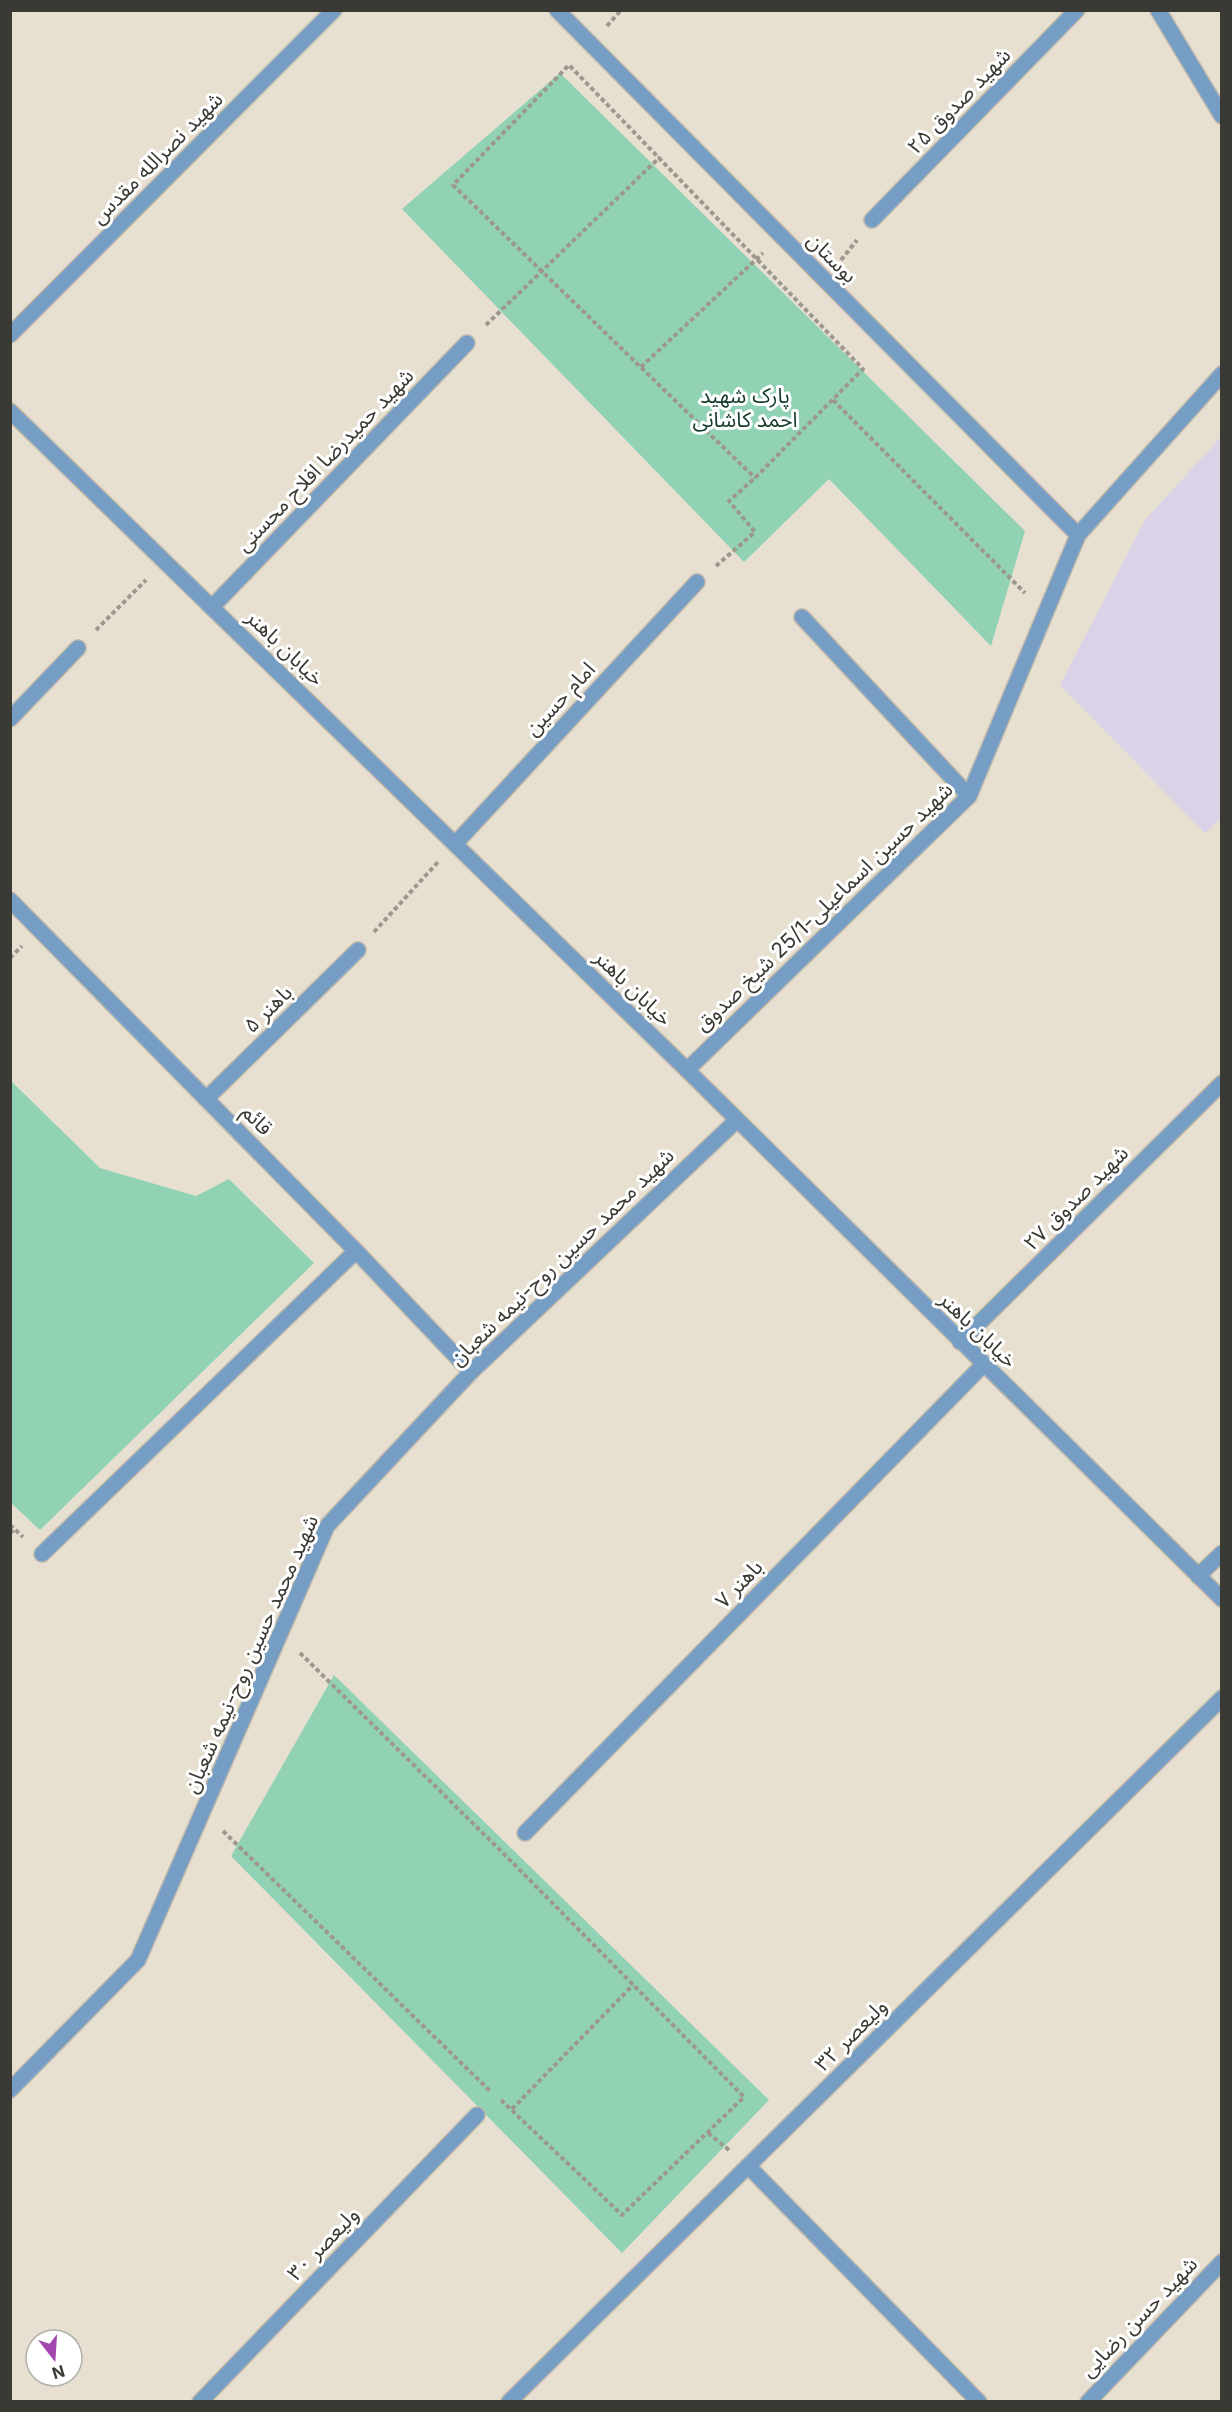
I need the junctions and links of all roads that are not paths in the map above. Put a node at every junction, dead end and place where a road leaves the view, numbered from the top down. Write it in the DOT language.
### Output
graph roads {
  1 [pos="334,10"];
  2 [pos="557,10"];
  3 [pos="1077,10"];
  4 [pos="1158,10"];
  5 [pos="1221,116"];
  6 [pos="872,220"];
  7 [pos="10,335"];
  8 [pos="467,343"];
  9 [pos="1221,374"];
  10 [pos="10,411"];
  11 [pos="1078,535"];
  12 [pos="697,582"];
  13 [pos="213,606"];
  14 [pos="802,617"];
  15 [pos="78,648"];
  16 [pos="10,718"];
  17 [pos="969,796"];
  18 [pos="455,844"];
  19 [pos="10,900"];
  20 [pos="358,950"];
  21 [pos="687,1070"];
  22 [pos="1221,1083"];
  23 [pos="206,1099"];
  24 [pos="736,1121"];
  25 [pos="356,1251"];
  26 [pos="960,1342"];
  27 [pos="984,1364"];
  28 [pos="471,1372"];
  29 [pos="1221,1553"];
  30 [pos="42,1554"];
  31 [pos="1198,1576"];
  32 [pos="1221,1599"];
  33 [pos="1221,1698"];
  34 [pos="525,1833"];
  35 [pos="10,2090"];
  36 [pos="477,2115"];
  37 [pos="748,2166"];
  38 [pos="1221,2262"];
  39 [pos="200,2402"];
  40 [pos="509,2402"];
  41 [pos="979,2402"];
  42 [pos="1088,2402"];
  1 -- 7 [label="street, شهید نصرالله مقدس"];
  2 -- 11 [label="street, بوستان"];
  3 -- 6 [label="street, شهید صدوق ۲۵"];
  4 -- 5 [label="street"];
  8 -- 13 [label="street, شهید حمیدرضا افلاح محسنی"];
  9 -- 11 [label="street, شهید حسین اسماعیلی-25/1 شیخ صدوق"];
  10 -- 13 [label="street, خیابان باهنر"];
  11 -- 17 [label="street, شهید حسین اسماعیلی-25/1 شیخ صدوق"];
  12 -- 18 [label="street, امام حسین"];
  13 -- 18 [label="street, خیابان باهنر"];
  14 -- 17 [label="street"];
  15 -- 16 [label="street"];
  17 -- 21 [label="street, شهید حسین اسماعیلی-25/1 شیخ صدوق"];
  18 -- 21 [label="street, خیابان باهنر"];
  19 -- 23 [label="street, قائم"];
  20 -- 23 [label="street, باهنر ۵"];
  21 -- 24 [label="street, خیابان باهنر"];
  22 -- 26 [label="street, شهید صدوق ۲۷"];
  23 -- 25 [label="street, قائم"];
  24 -- 26 [label="street, خیابان باهنر"];
  24 -- 28 [label="street, شهید محمد حسین روح-نیمه شعبان"];
  25 -- 28 [label="street, قائم"];
  25 -- 30 [label="street"];
  26 -- 27 [label="street, خیابان باهنر"];
  27 -- 31 [label="street, خیابان باهنر"];
  27 -- 34 [label="street, باهنر ۷"];
  28 -- 35 [label="street, شهید محمد حسین روح-نیمه شعبان"];
  29 -- 31 [label="street"];
  31 -- 32 [label="street, خیابان باهنر"];
  33 -- 37 [label="street, ولیعصر ۳۲"];
  36 -- 39 [label="street, ولیعصر ۳۰"];
  37 -- 40 [label="street, ولیعصر ۳۲"];
  37 -- 41 [label="street"];
  38 -- 42 [label="street, شهید حسن رضایی"];
}
